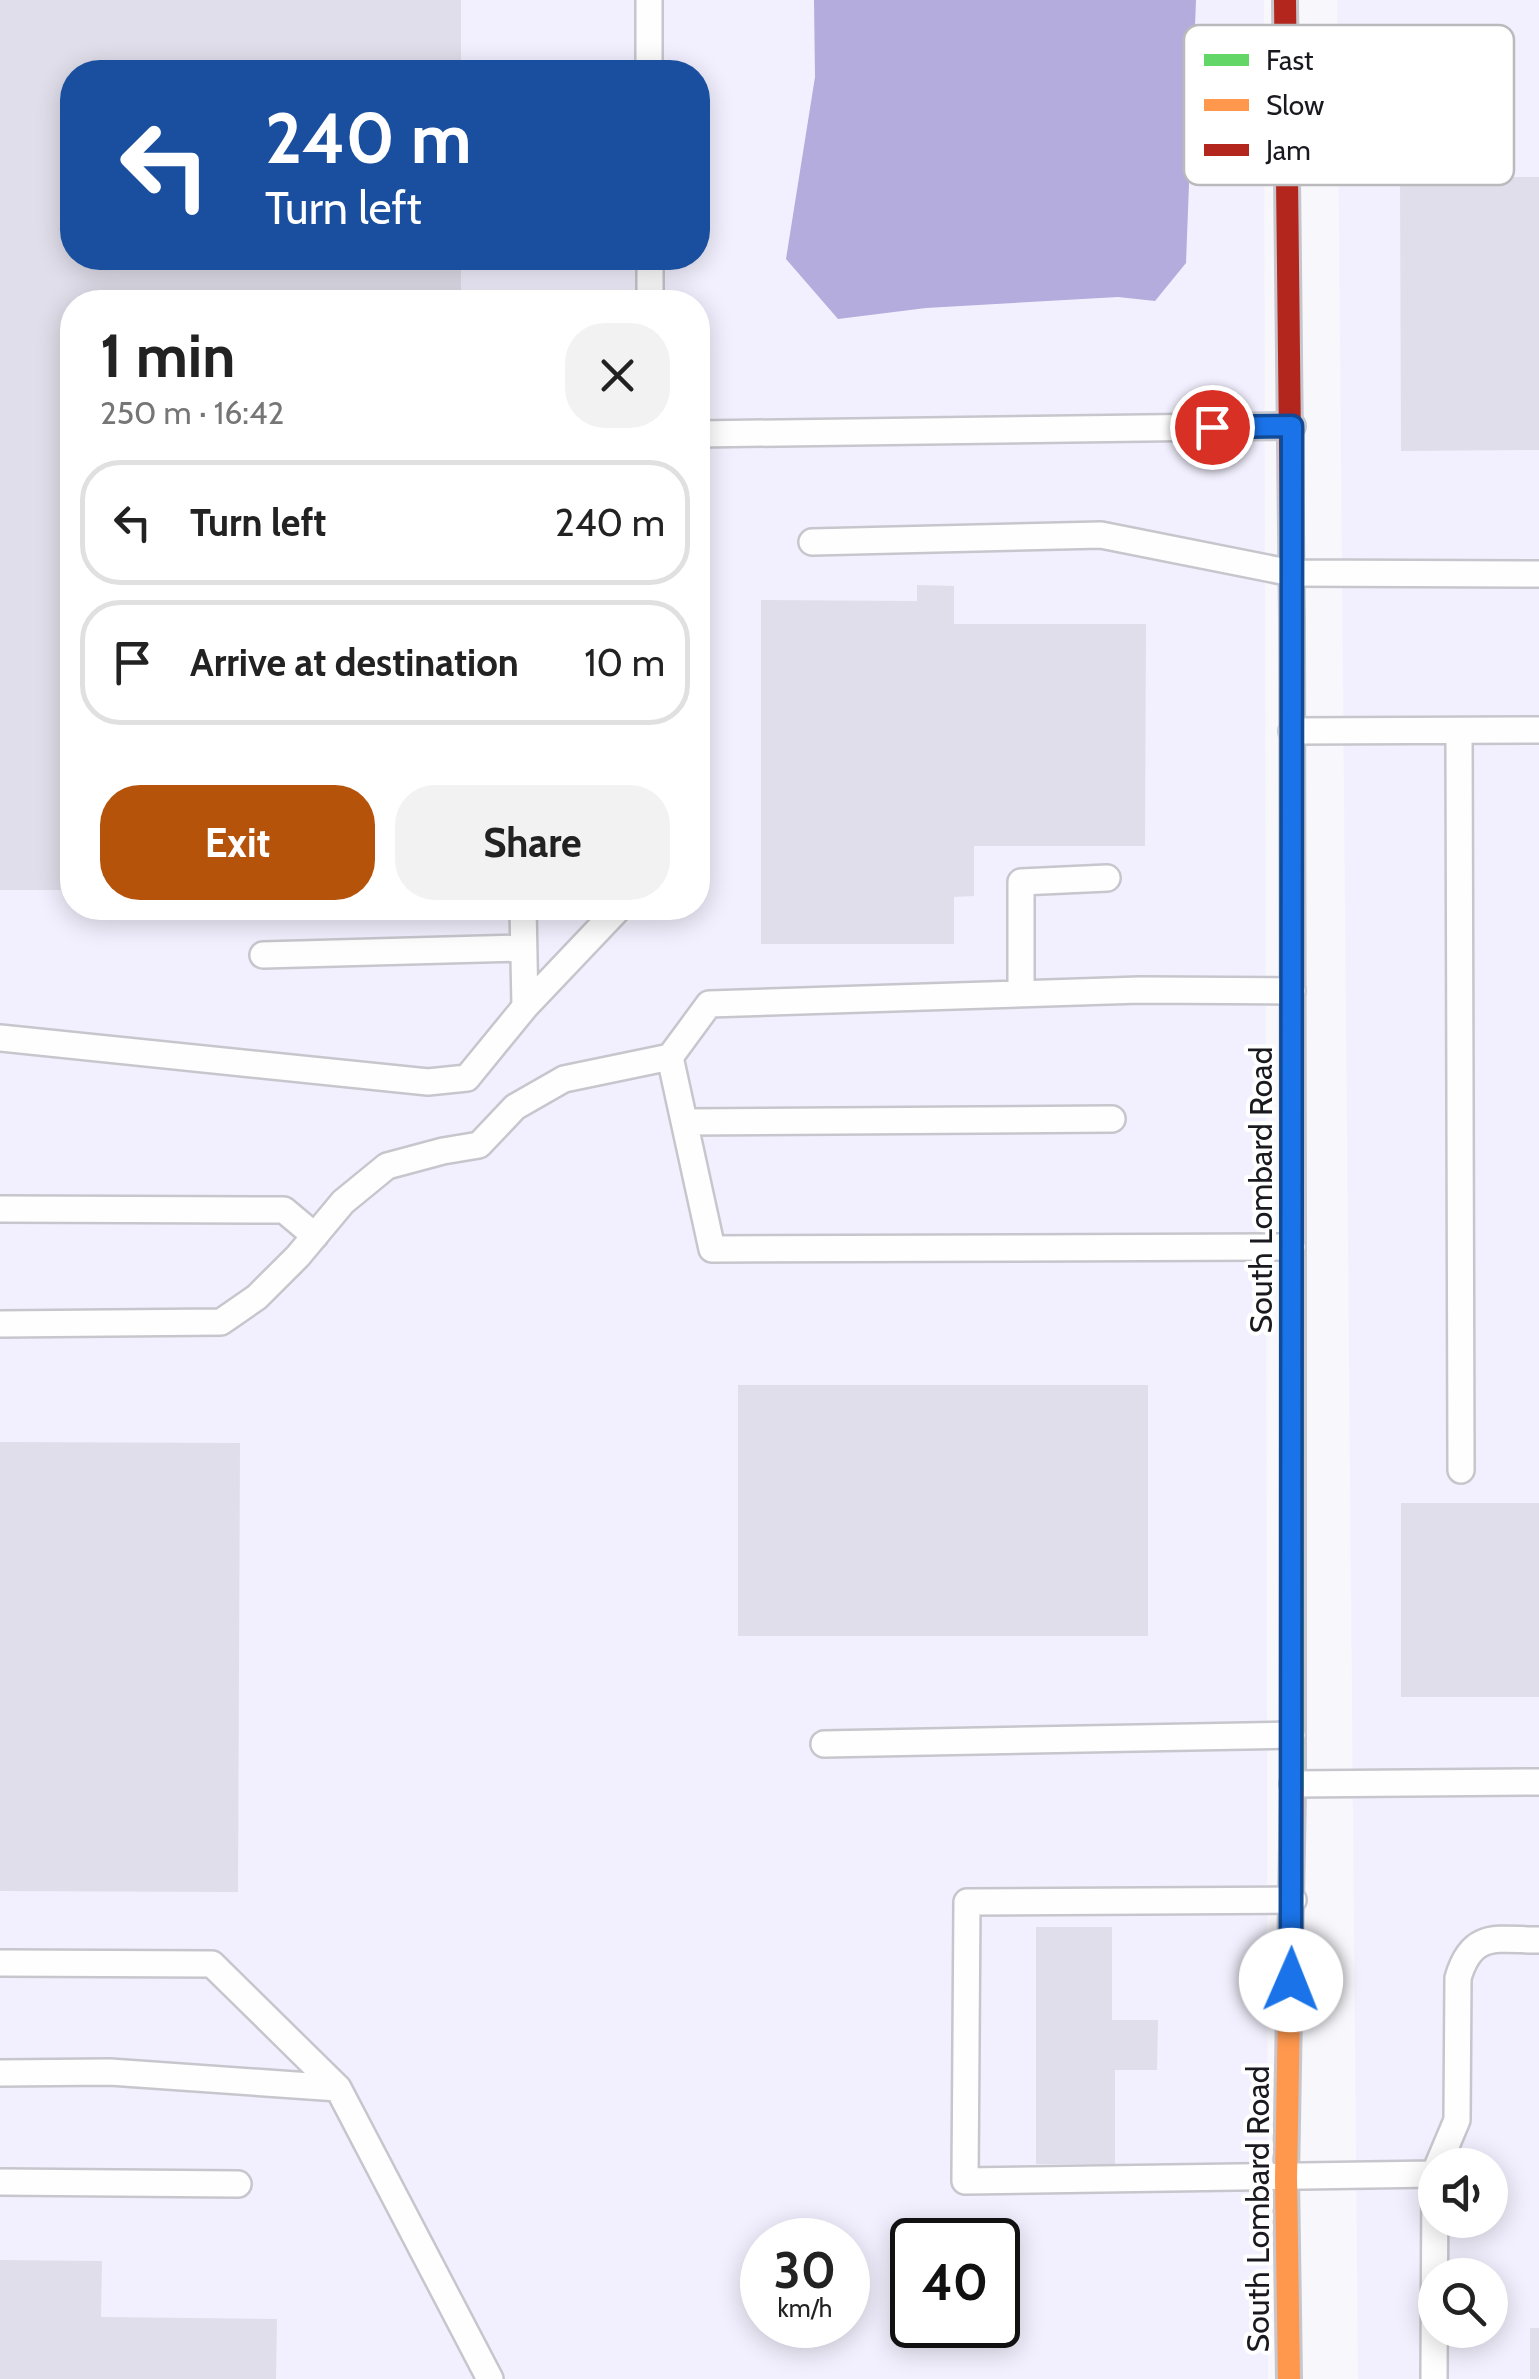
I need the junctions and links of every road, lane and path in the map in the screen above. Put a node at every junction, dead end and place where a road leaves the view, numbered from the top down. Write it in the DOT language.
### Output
graph roads {
  1 [pos="649,0"];
  2 [pos="1285,0"];
  3 [pos="1285,25"];
  4 [pos="649,60"];
  5 [pos="1288,185"];
  6 [pos="1292,426"];
  7 [pos="710,434"];
  8 [pos="812,542"];
  9 [pos="1292,572"];
  10 [pos="1539,574"];
  11 [pos="1459,730"];
  12 [pos="1539,730"];
  13 [pos="1292,731"];
  14 [pos="1107,878"];
  15 [pos="523,920"];
  16 [pos="608,920"];
  17 [pos="523,948"];
  18 [pos="262,954"];
  19 [pos="1292,991"];
  20 [pos="1021,994"];
  21 [pos="525,1007"];
  22 [pos="0,1038"];
  23 [pos="670,1057"];
  24 [pos="1112,1119"];
  25 [pos="685,1122"];
  26 [pos="0,1210"];
  27 [pos="315,1236"];
  28 [pos="1292,1247"];
  29 [pos="0,1324"];
  30 [pos="1461,1470"];
  31 [pos="1292,1735"];
  32 [pos="824,1744"];
  33 [pos="1539,1782"];
  34 [pos="1293,1784"];
  35 [pos="1293,1900"];
  36 [pos="1539,1940"];
  37 [pos="0,1963"];
  38 [pos="0,2073"];
  39 [pos="338,2088"];
  40 [pos="1445,2148"];
  41 [pos="1418,2171"];
  42 [pos="1286,2178"];
  43 [pos="0,2182"];
  44 [pos="238,2184"];
  45 [pos="1435,2238"];
  46 [pos="490,2379"];
  47 [pos="1290,2379"];
  48 [pos="1434,2379"];
  1 -- 4 [label="lane"];
  2 -- 3 [label="street, South Lombard Road"];
  5 -- 6 [label="street, South Lombard Road"];
  6 -- 7 [label="lane"];
  6 -- 9 [label="street, South Lombard Road"];
  8 -- 9 [label="lane"];
  9 -- 10 [label="lane"];
  9 -- 13 [label="street, South Lombard Road"];
  11 -- 12 [label="lane"];
  11 -- 13 [label="lane"];
  11 -- 30 [label="lane"];
  13 -- 19 [label="street, South Lombard Road"];
  14 -- 20 [label="lane"];
  15 -- 17 [label="lane"];
  16 -- 21 [label="lane"];
  17 -- 18 [label="lane"];
  17 -- 21 [label="lane"];
  19 -- 20 [label="lane"];
  19 -- 28 [label="street, South Lombard Road"];
  20 -- 23 [label="lane"];
  21 -- 22 [label="lane"];
  23 -- 25 [label="lane"];
  23 -- 27 [label="lane"];
  24 -- 25 [label="lane"];
  25 -- 28 [label="lane"];
  26 -- 27 [label="lane"];
  27 -- 29 [label="lane"];
  28 -- 31 [label="street, South Lombard Road"];
  31 -- 32 [label="lane"];
  31 -- 34 [label="street, South Lombard Road"];
  33 -- 34 [label="lane"];
  34 -- 35 [label="street, South Lombard Road"];
  35 -- 42 [label="street, South Lombard Road"];
  35 -- 42 [label="lane"];
  36 -- 40 [label="lane"];
  37 -- 39 [label="lane"];
  38 -- 39 [label="lane"];
  39 -- 46 [label="lane"];
  41 -- 42 [label="lane"];
  42 -- 47 [label="street, South Lombard Road"];
  43 -- 44 [label="lane"];
  45 -- 48 [label="lane"];
}
